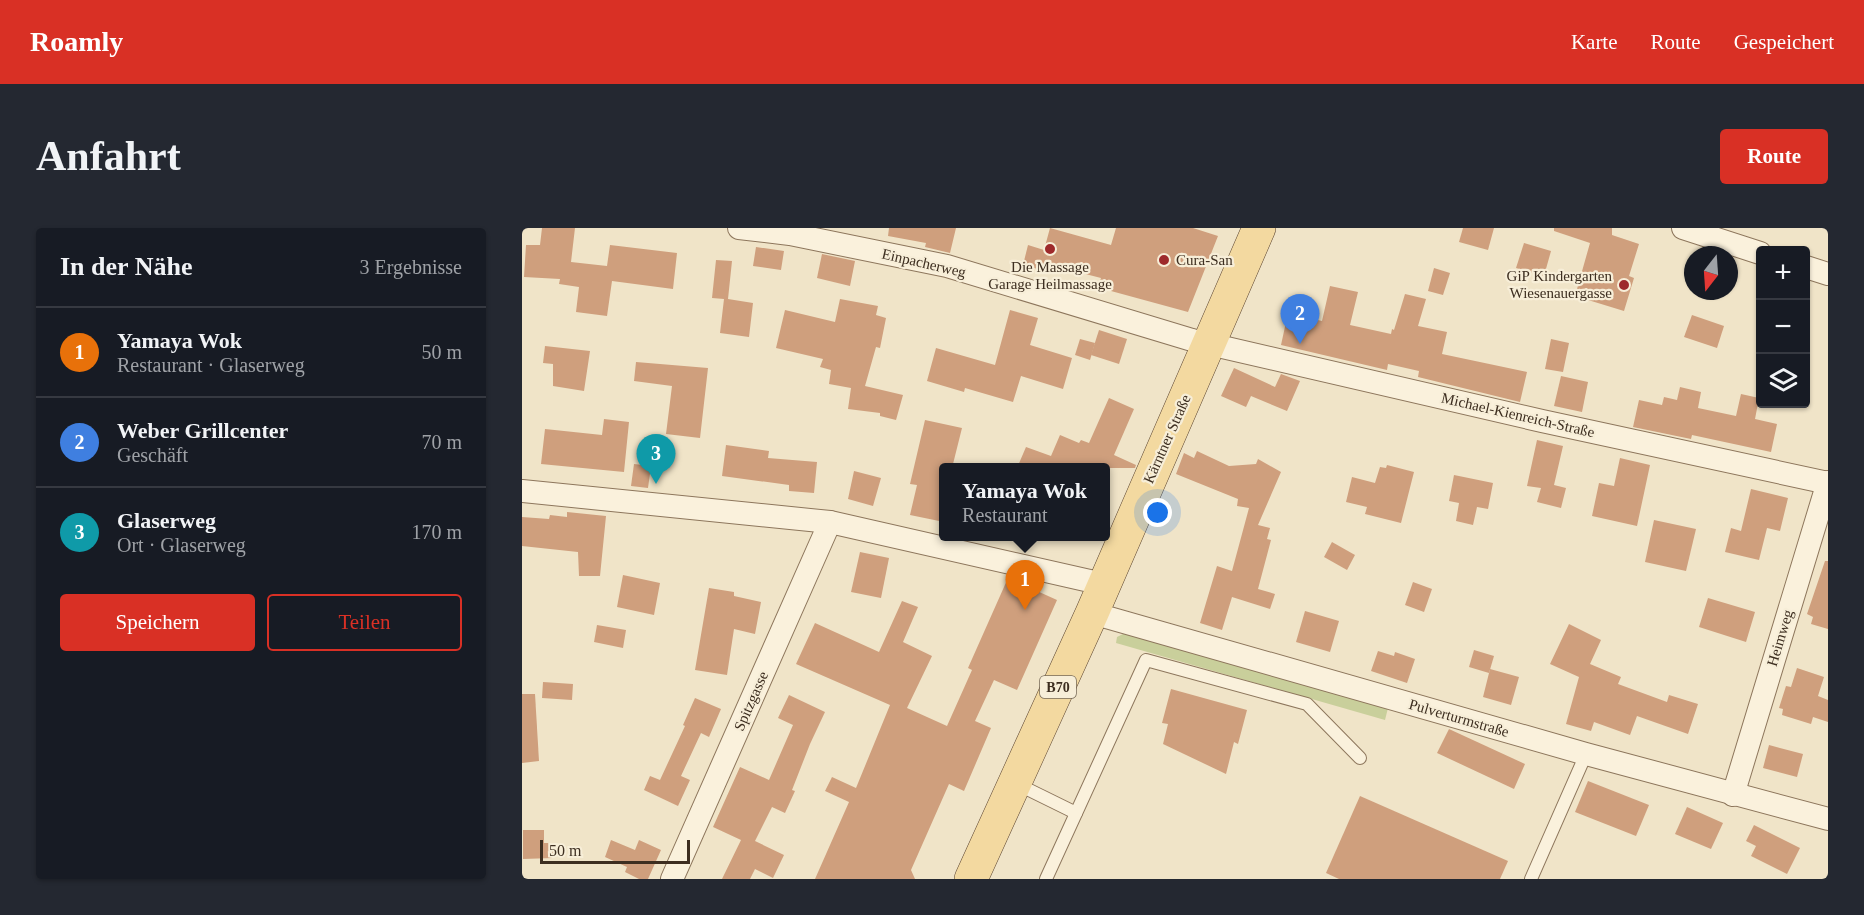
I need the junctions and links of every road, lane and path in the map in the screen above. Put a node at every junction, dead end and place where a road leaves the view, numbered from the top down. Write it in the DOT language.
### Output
graph roads {
  1 [pos="739,228"];
  2 [pos="1259,228"];
  3 [pos="1683,228"];
  4 [pos="1756,251"];
  5 [pos="1810,268"];
  6 [pos="1828,274"];
  7 [pos="1209,344"];
  8 [pos="1828,483"];
  9 [pos="522,491"];
  10 [pos="830,522"];
  11 [pos="1097,598"];
  12 [pos="1586,754"];
  13 [pos="1360,758"];
  14 [pos="1015,783"];
  15 [pos="1733,795"];
  16 [pos="1076,813"];
  17 [pos="1828,819"];
  18 [pos="672,879"];
  19 [pos="971,879"];
  20 [pos="1046,879"];
  21 [pos="1531,879"];
  1 -- 7 [label="street, Einpacherweg"];
  2 -- 7 [label="main road, Kärntner Straße / B70"];
  3 -- 4 [label="street"];
  5 -- 6 [label="street"];
  7 -- 8 [label="street, Michael-Kienreich-Straße"];
  7 -- 11 [label="main road, Kärntner Straße / B70"];
  8 -- 15 [label="street, Heimweg"];
  9 -- 10 [label="street, Pulverturmstraße"];
  10 -- 11 [label="street, Pulverturmstraße"];
  10 -- 18 [label="street, Spitzgasse"];
  11 -- 12 [label="street, Pulverturmstraße"];
  11 -- 14 [label="main road, Kärntner Straße / B70"];
  12 -- 15 [label="street, Pulverturmstraße"];
  12 -- 21 [label="lane"];
  13 -- 16 [label="lane"];
  14 -- 16 [label="lane"];
  14 -- 19 [label="main road, Kärntner Straße / B70"];
  15 -- 17 [label="street, Pulverturmstraße"];
  16 -- 20 [label="lane"];
}
